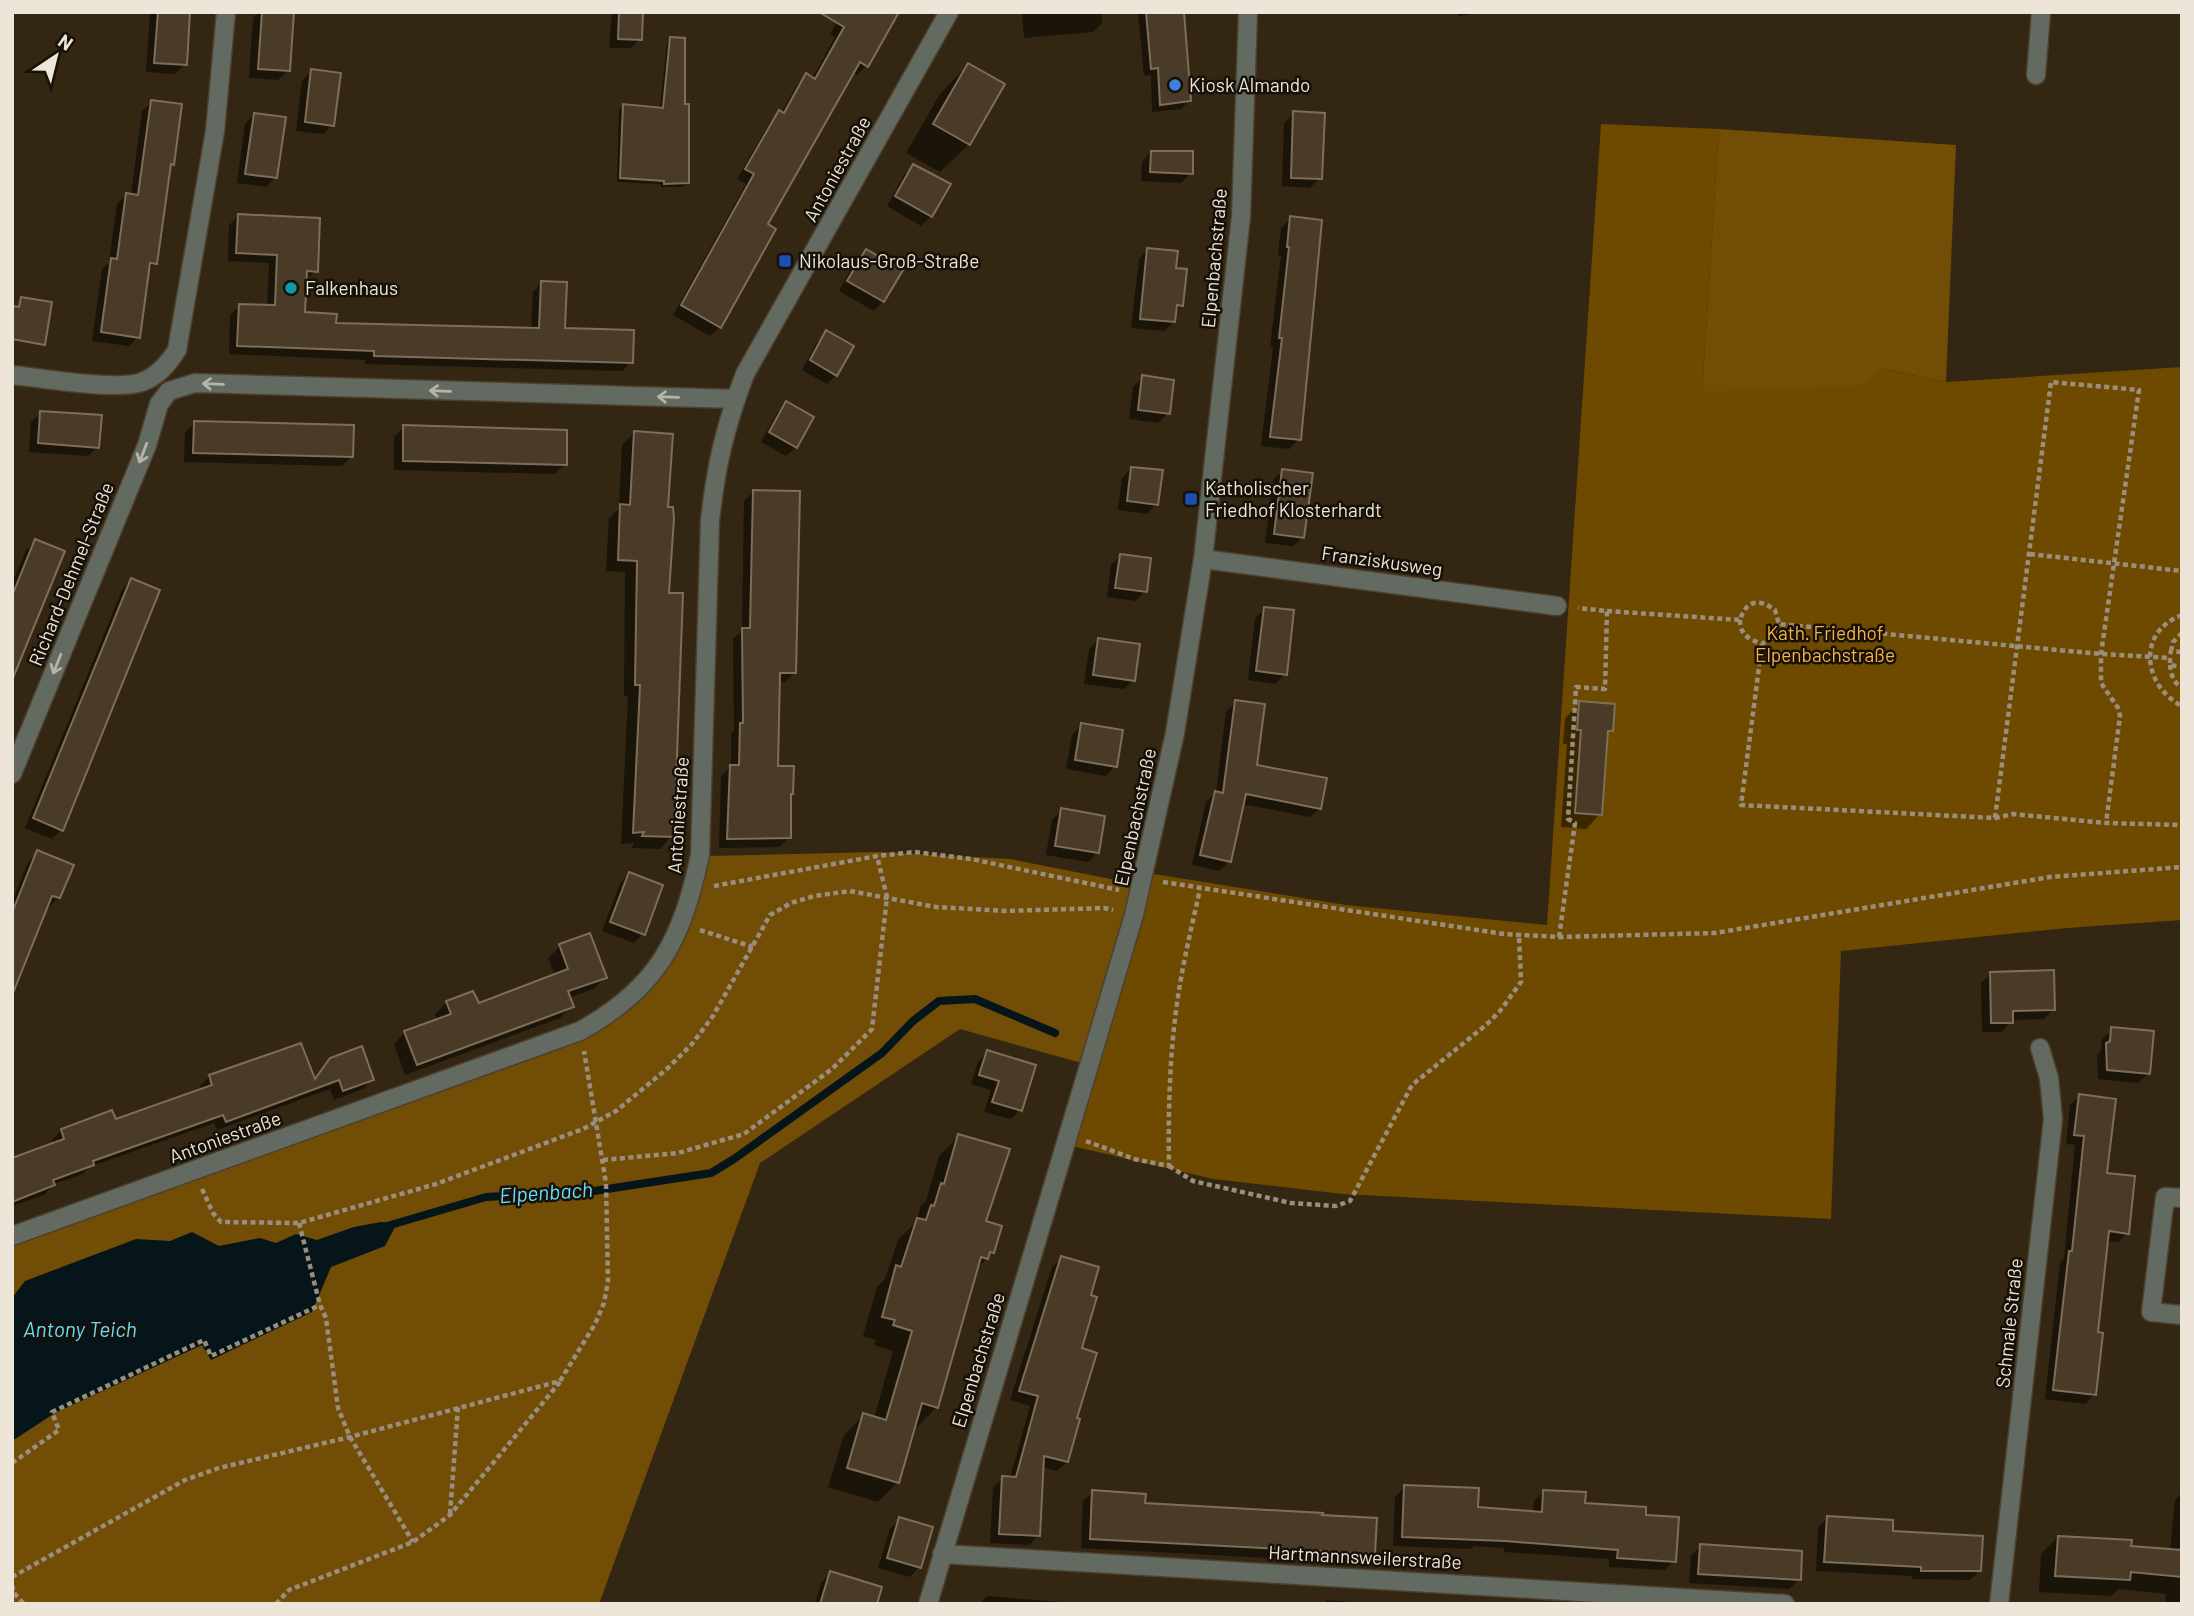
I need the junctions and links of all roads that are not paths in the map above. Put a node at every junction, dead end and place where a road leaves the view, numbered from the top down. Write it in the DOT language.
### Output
graph roads {
  1 [pos="226,12"];
  2 [pos="949,12"];
  3 [pos="1248,12"];
  4 [pos="2041,12"];
  5 [pos="2036,75"];
  6 [pos="12,375"];
  7 [pos="736,399"];
  8 [pos="1203,559"];
  9 [pos="1557,606"];
  10 [pos="12,774"];
  11 [pos="2040,1048"];
  12 [pos="2182,1198"];
  13 [pos="12,1236"];
  14 [pos="2182,1315"];
  15 [pos="942,1554"];
  16 [pos="928,1604"];
  17 [pos="1785,1604"];
  18 [pos="1999,1604"];
  1 -- 6 [label="street"];
  2 -- 7 [label="street, Antoniestraße"];
  3 -- 8 [label="street, Elpenbachstraße"];
  4 -- 5 [label="street"];
  7 -- 10 [label="street, Richard-Dehmel-Straße, one-way"];
  7 -- 13 [label="street, Antoniestraße"];
  8 -- 9 [label="street, Franziskusweg"];
  8 -- 15 [label="street, Elpenbachstraße"];
  11 -- 18 [label="street, Schmale Straße"];
  12 -- 14 [label="street"];
  15 -- 16 [label="street, Elpenbachstraße"];
  15 -- 17 [label="street, Hartmannsweilerstraße"];
}
